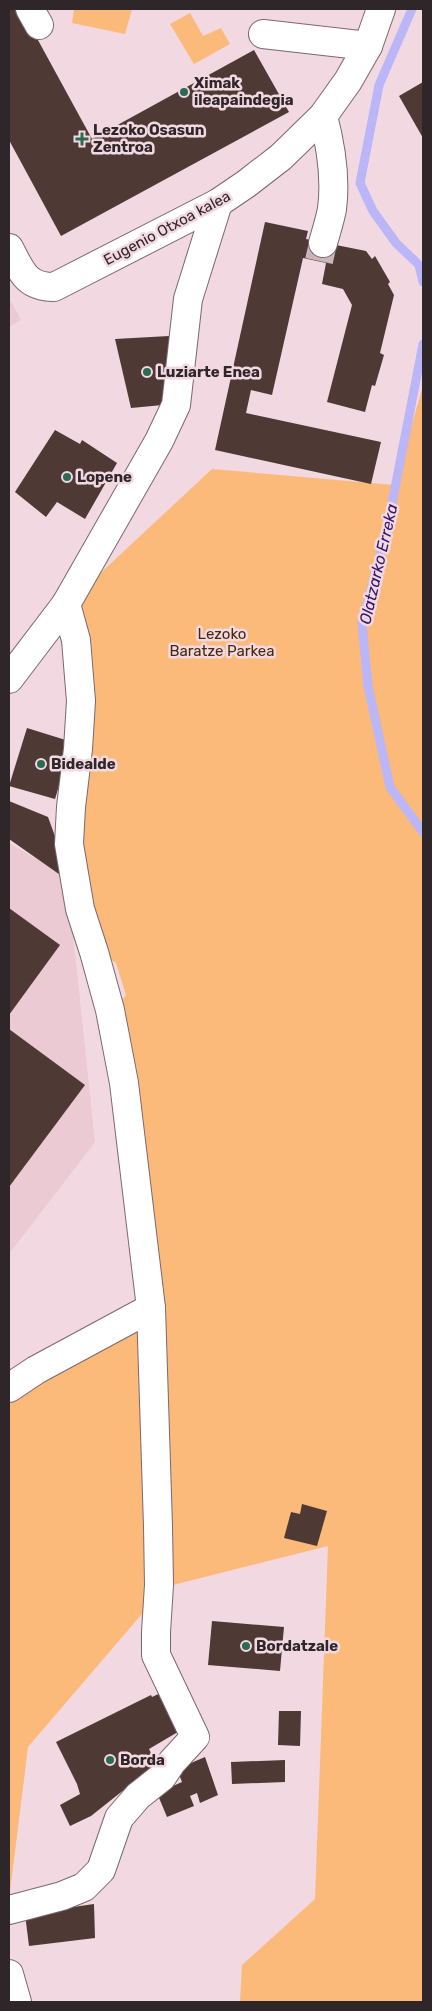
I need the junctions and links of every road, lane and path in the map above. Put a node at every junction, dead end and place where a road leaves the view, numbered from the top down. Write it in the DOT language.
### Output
graph roads {
  1 [pos="381,9"];
  2 [pos="263,34"];
  3 [pos="368,46"];
  4 [pos="323,116"];
  5 [pos="218,203"];
  6 [pos="323,243"];
  7 [pos="12,254"];
  8 [pos="66,604"];
  9 [pos="9,679"];
  10 [pos="151,1308"];
  11 [pos="9,1388"];
  12 [pos="9,1910"];
  13 [pos="9,1974"];
  14 [pos="17,2002"];
  1 -- 3 [label="street, Eugenio Otxoa kalea"];
  2 -- 3 [label="street"];
  3 -- 4 [label="street, Eugenio Otxoa kalea"];
  4 -- 5 [label="street, Eugenio Otxoa kalea"];
  4 -- 6 [label="street"];
  5 -- 7 [label="street, Eugenio Otxoa kalea"];
  5 -- 8 [label="street"];
  8 -- 9 [label="street"];
  8 -- 10 [label="street"];
  10 -- 11 [label="street"];
  10 -- 12 [label="street"];
  13 -- 14 [label="street"];
}
